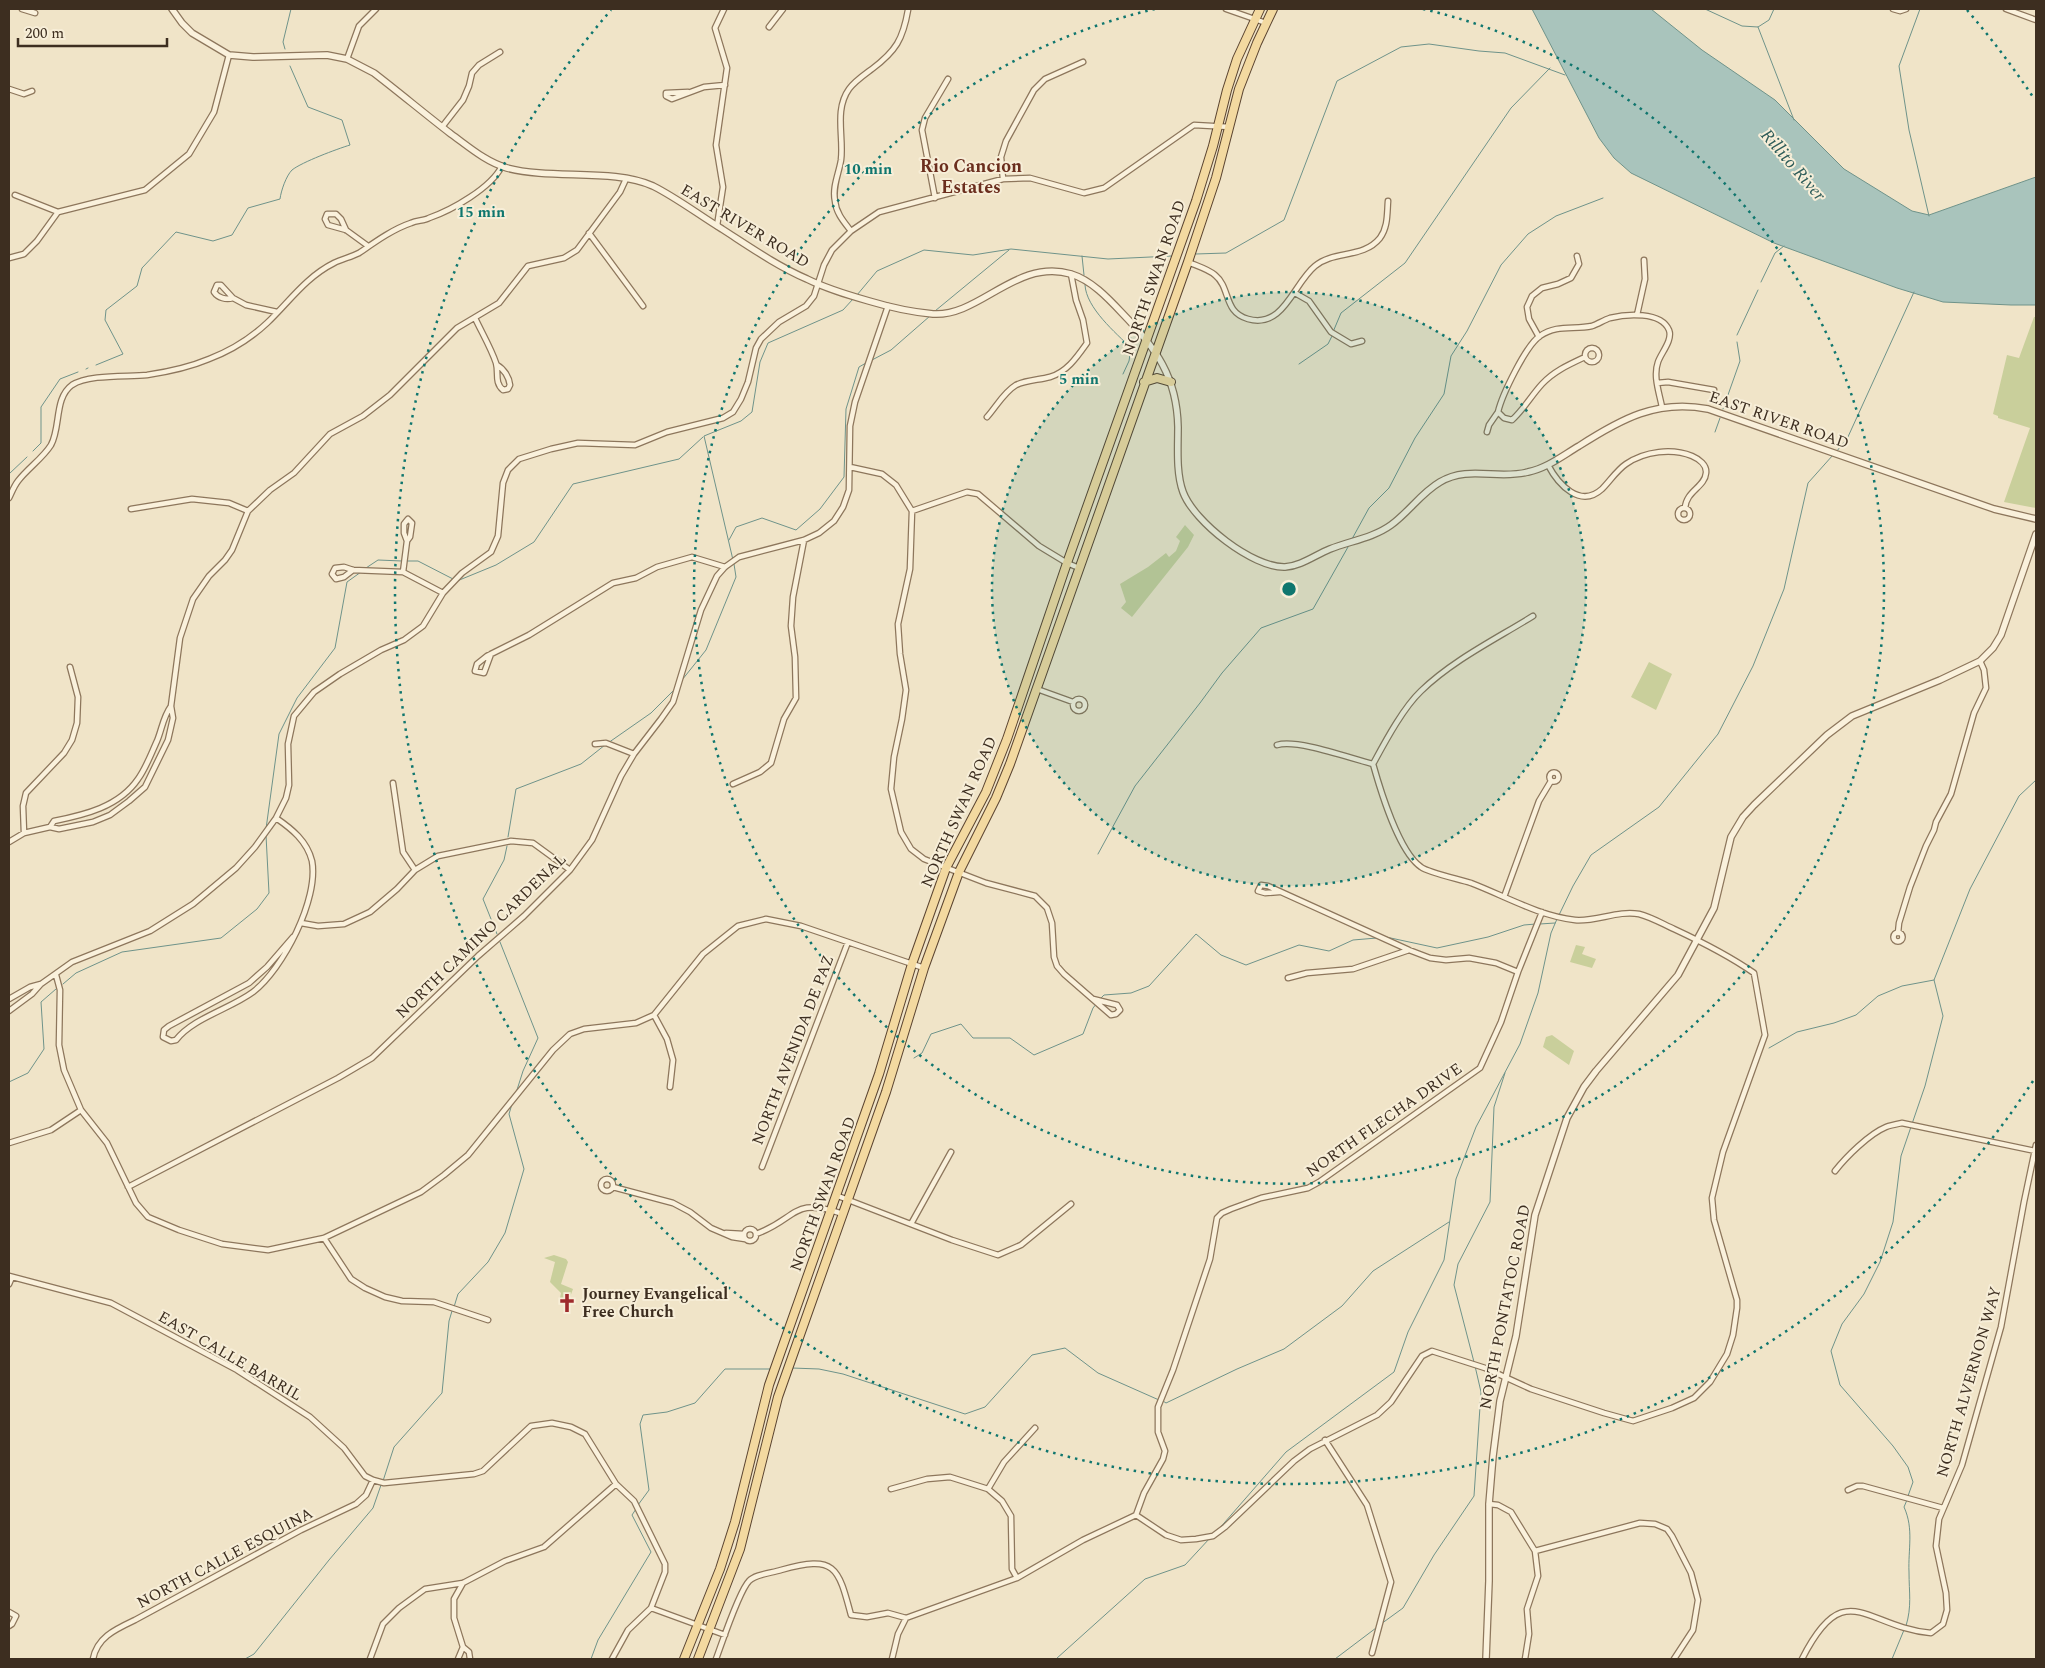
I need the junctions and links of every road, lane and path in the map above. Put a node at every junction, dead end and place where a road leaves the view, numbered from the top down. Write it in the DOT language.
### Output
graph roads {
  1 [pos="22,9"];
  2 [pos="172,9"];
  3 [pos="376,9"];
  4 [pos="724,9"];
  5 [pos="783,9"];
  6 [pos="1226,9"];
  7 [pos="1260,9"];
  8 [pos="1273,9"];
  9 [pos="1893,9"];
  10 [pos="1906,9"];
  11 [pos="2006,9"];
  12 [pos="908,10"];
  13 [pos="36,13"];
  14 [pos="1256,18"];
  15 [pos="2036,20"];
  16 [pos="1266,23"];
  17 [pos="769,27"];
  18 [pos="500,52"];
  19 [pos="229,55"];
  20 [pos="347,59"];
  21 [pos="1083,62"];
  22 [pos="948,80"];
  23 [pos="725,85"];
  24 [pos="9,89"];
  25 [pos="32,91"];
  26 [pos="688,92"];
  27 [pos="1218,125"];
  28 [pos="442,127"];
  29 [pos="1230,127"];
  30 [pos="502,166"];
  31 [pos="626,178"];
  32 [pos="1003,179"];
  33 [pos="15,195"];
  34 [pos="935,198"];
  35 [pos="1388,201"];
  36 [pos="58,212"];
  37 [pos="717,226"];
  38 [pos="346,230"];
  39 [pos="851,231"];
  40 [pos="589,233"];
  41 [pos="368,246"];
  42 [pos="1577,256"];
  43 [pos="9,258"];
  44 [pos="1644,260"];
  45 [pos="1188,262"];
  46 [pos="1071,274"];
  47 [pos="818,284"];
  48 [pos="1295,293"];
  49 [pos="233,298"];
  50 [pos="642,306"];
  51 [pos="888,306"];
  52 [pos="277,312"];
  53 [pos="1637,315"];
  54 [pos="475,318"];
  55 [pos="1539,336"];
  56 [pos="1147,339"];
  57 [pos="1362,341"];
  58 [pos="1155,352"];
  59 [pos="1585,357"];
  60 [pos="496,365"];
  61 [pos="1144,382"];
  62 [pos="1171,382"];
  63 [pos="1657,384"];
  64 [pos="1714,390"];
  65 [pos="1662,407"];
  66 [pos="1498,412"];
  67 [pos="987,417"];
  68 [pos="1487,432"];
  69 [pos="1548,465"];
  70 [pos="850,467"];
  71 [pos="9,498"];
  72 [pos="1685,508"];
  73 [pos="131,509"];
  74 [pos="248,511"];
  75 [pos="912,511"];
  76 [pos="2036,519"];
  77 [pos="2036,534"];
  78 [pos="804,540"];
  79 [pos="407,541"];
  80 [pos="1067,563"];
  81 [pos="725,567"];
  82 [pos="1079,568"];
  83 [pos="353,570"];
  84 [pos="403,572"];
  85 [pos="443,593"];
  86 [pos="1533,616"];
  87 [pos="491,654"];
  88 [pos="1980,661"];
  89 [pos="70,667"];
  90 [pos="1037,689"];
  91 [pos="1073,702"];
  92 [pos="171,706"];
  93 [pos="595,744"];
  94 [pos="1277,745"];
  95 [pos="634,754"];
  96 [pos="1372,764"];
  97 [pos="1551,781"];
  98 [pos="393,783"];
  99 [pos="733,784"];
  100 [pos="276,818"];
  101 [pos="50,827"];
  102 [pos="24,833"];
  103 [pos="9,842"];
  104 [pos="946,868"];
  105 [pos="415,870"];
  106 [pos="570,870"];
  107 [pos="959,872"];
  108 [pos="1279,892"];
  109 [pos="1504,898"];
  110 [pos="1542,912"];
  111 [pos="301,923"];
  112 [pos="1898,933"];
  113 [pos="293,937"];
  114 [pos="1698,940"];
  115 [pos="848,942"];
  116 [pos="1409,950"];
  117 [pos="912,964"];
  118 [pos="924,968"];
  119 [pos="1518,972"];
  120 [pos="56,975"];
  121 [pos="1288,978"];
  122 [pos="41,984"];
  123 [pos="9,999"];
  124 [pos="1093,999"];
  125 [pos="9,1011"];
  126 [pos="654,1015"];
  127 [pos="670,1088"];
  128 [pos="81,1110"];
  129 [pos="9,1143"];
  130 [pos="2036,1148"];
  131 [pos="951,1152"];
  132 [pos="762,1167"];
  133 [pos="1835,1171"];
  134 [pos="128,1187"];
  135 [pos="613,1187"];
  136 [pos="838,1196"];
  137 [pos="848,1200"];
  138 [pos="1071,1204"];
  139 [pos="832,1211"];
  140 [pos="843,1214"];
  141 [pos="911,1224"];
  142 [pos="756,1234"];
  143 [pos="744,1237"];
  144 [pos="324,1238"];
  145 [pos="10,1277"];
  146 [pos="9,1284"];
  147 [pos="488,1320"];
  148 [pos="1505,1378"];
  149 [pos="1035,1428"];
  150 [pos="1325,1440"];
  151 [pos="372,1480"];
  152 [pos="616,1484"];
  153 [pos="891,1489"];
  154 [pos="988,1489"];
  155 [pos="1848,1490"];
  156 [pos="1489,1504"];
  157 [pos="1943,1508"];
  158 [pos="1136,1515"];
  159 [pos="1535,1551"];
  160 [pos="1017,1578"];
  161 [pos="463,1583"];
  162 [pos="652,1608"];
  163 [pos="9,1612"];
  164 [pos="906,1618"];
  165 [pos="698,1625"];
  166 [pos="9,1626"];
  167 [pos="710,1630"];
  168 [pos="725,1635"];
  169 [pos="463,1648"];
  170 [pos="1372,1653"];
  171 [pos="93,1659"];
  172 [pos="370,1659"];
  173 [pos="458,1659"];
  174 [pos="470,1659"];
  175 [pos="612,1659"];
  176 [pos="684,1659"];
  177 [pos="698,1659"];
  178 [pos="716,1659"];
  179 [pos="892,1659"];
  180 [pos="1486,1659"];
  181 [pos="1525,1659"];
  182 [pos="1674,1659"];
  183 [pos="1802,1659"];
  1 -- 13 [label="street"];
  2 -- 19 [label="street, EAST RIVER ROAD"];
  3 -- 20 [label="street"];
  4 -- 23 [label="street"];
  5 -- 17 [label="street"];
  6 -- 14 [label="street"];
  7 -- 14 [label="main road, NORTH SWAN ROAD"];
  8 -- 16 [label="main road, NORTH SWAN ROAD"];
  9 -- 10 [label="street"];
  11 -- 15 [label="street"];
  12 -- 39 [label="street"];
  14 -- 16 [label="street"];
  14 -- 27 [label="main road, NORTH SWAN ROAD"];
  16 -- 29 [label="main road, NORTH SWAN ROAD"];
  18 -- 28 [label="street"];
  19 -- 20 [label="street, EAST RIVER ROAD"];
  19 -- 36 [label="street"];
  20 -- 28 [label="street, EAST RIVER ROAD"];
  21 -- 32 [label="street"];
  22 -- 34 [label="street"];
  23 -- 26 [label="street"];
  23 -- 37 [label="street"];
  24 -- 25 [label="street"];
  27 -- 29 [label="street"];
  27 -- 32 [label="street"];
  27 -- 56 [label="main road, NORTH SWAN ROAD"];
  28 -- 30 [label="street, EAST RIVER ROAD"];
  29 -- 45 [label="main road, NORTH SWAN ROAD"];
  30 -- 31 [label="street, EAST RIVER ROAD"];
  30 -- 41 [label="street"];
  31 -- 37 [label="street, EAST RIVER ROAD"];
  31 -- 40 [label="street"];
  32 -- 34 [label="street"];
  33 -- 36 [label="street"];
  34 -- 39 [label="street"];
  35 -- 48 [label="street"];
  36 -- 43 [label="street"];
  37 -- 47 [label="street, EAST RIVER ROAD"];
  38 -- 38 [label="street"];
  38 -- 41 [label="street"];
  39 -- 47 [label="street"];
  40 -- 50 [label="street"];
  40 -- 54 [label="street"];
  41 -- 52 [label="street"];
  42 -- 55 [label="street"];
  44 -- 53 [label="street"];
  45 -- 48 [label="street"];
  45 -- 58 [label="main road, NORTH SWAN ROAD"];
  46 -- 51 [label="street, EAST RIVER ROAD"];
  46 -- 56 [label="street, EAST RIVER ROAD"];
  46 -- 67 [label="street"];
  47 -- 51 [label="street, EAST RIVER ROAD"];
  47 -- 85 [label="street"];
  48 -- 57 [label="street"];
  49 -- 52 [label="street"];
  51 -- 70 [label="street, NORTH CAMINO CARDENAL"];
  52 -- 71 [label="street"];
  53 -- 55 [label="street"];
  53 -- 63 [label="street"];
  54 -- 60 [label="street"];
  54 -- 74 [label="street"];
  55 -- 66 [label="street"];
  56 -- 58 [label="street, EAST RIVER ROAD"];
  56 -- 80 [label="main road, NORTH SWAN ROAD"];
  58 -- 61 [label="main road, NORTH SWAN ROAD"];
  58 -- 62 [label="street, EAST RIVER ROAD"];
  59 -- 66 [label="street"];
  60 -- 60 [label="street"];
  61 -- 62 [label="main road"];
  61 -- 82 [label="main road, NORTH SWAN ROAD"];
  62 -- 69 [label="street, EAST RIVER ROAD"];
  63 -- 64 [label="street"];
  63 -- 65 [label="street"];
  65 -- 69 [label="street, EAST RIVER ROAD"];
  65 -- 76 [label="street, EAST RIVER ROAD"];
  66 -- 68 [label="street"];
  69 -- 72 [label="street"];
  70 -- 75 [label="street"];
  70 -- 78 [label="street, NORTH CAMINO CARDENAL"];
  73 -- 74 [label="street"];
  74 -- 92 [label="street"];
  75 -- 80 [label="street"];
  75 -- 104 [label="street"];
  77 -- 88 [label="street, NORTH PONTATOC ROAD"];
  78 -- 81 [label="street, NORTH CAMINO CARDENAL"];
  78 -- 99 [label="street"];
  79 -- 84 [label="street"];
  80 -- 82 [label="street"];
  80 -- 104 [label="main road, NORTH SWAN ROAD"];
  81 -- 87 [label="street"];
  81 -- 95 [label="street, NORTH CAMINO CARDENAL"];
  82 -- 90 [label="main road, NORTH SWAN ROAD"];
  83 -- 84 [label="street"];
  84 -- 85 [label="street"];
  85 -- 100 [label="street"];
  86 -- 96 [label="street"];
  88 -- 112 [label="street"];
  88 -- 114 [label="street, NORTH PONTATOC ROAD"];
  89 -- 102 [label="street"];
  90 -- 91 [label="street"];
  90 -- 107 [label="main road, NORTH SWAN ROAD"];
  92 -- 101 [label="street"];
  92 -- 101 [label="street"];
  93 -- 95 [label="street"];
  94 -- 96 [label="street"];
  95 -- 106 [label="street, NORTH CAMINO CARDENAL"];
  96 -- 109 [label="street"];
  97 -- 109 [label="street"];
  98 -- 105 [label="street"];
  100 -- 111 [label="street"];
  100 -- 120 [label="street"];
  101 -- 102 [label="street"];
  102 -- 103 [label="street"];
  104 -- 107 [label="street"];
  104 -- 117 [label="main road, NORTH SWAN ROAD"];
  105 -- 106 [label="street"];
  105 -- 111 [label="street"];
  106 -- 134 [label="street, NORTH CAMINO CARDENAL"];
  107 -- 118 [label="main road, NORTH SWAN ROAD"];
  107 -- 124 [label="street"];
  108 -- 116 [label="street"];
  109 -- 110 [label="street"];
  110 -- 114 [label="street"];
  110 -- 119 [label="street, NORTH FLECHA DRIVE"];
  111 -- 113 [label="street"];
  113 -- 113 [label="street"];
  114 -- 148 [label="street, NORTH PONTATOC ROAD"];
  114 -- 148 [label="street"];
  115 -- 117 [label="street"];
  115 -- 126 [label="street"];
  115 -- 132 [label="street, NORTH AVENIDA DE PAZ"];
  116 -- 119 [label="street"];
  116 -- 121 [label="street"];
  117 -- 118 [label="street"];
  117 -- 136 [label="main road, NORTH SWAN ROAD"];
  118 -- 137 [label="main road, NORTH SWAN ROAD"];
  119 -- 158 [label="street, NORTH FLECHA DRIVE"];
  120 -- 122 [label="street"];
  120 -- 128 [label="street"];
  122 -- 123 [label="street"];
  122 -- 125 [label="street"];
  124 -- 124 [label="street"];
  126 -- 127 [label="street"];
  126 -- 144 [label="street"];
  128 -- 129 [label="street"];
  128 -- 134 [label="street"];
  130 -- 133 [label="street"];
  130 -- 157 [label="street, NORTH ALVERNON WAY"];
  131 -- 141 [label="street"];
  134 -- 144 [label="street"];
  135 -- 143 [label="street"];
  136 -- 137 [label="street"];
  136 -- 139 [label="main road, NORTH SWAN ROAD"];
  137 -- 140 [label="main road, NORTH SWAN ROAD"];
  137 -- 141 [label="street"];
  138 -- 141 [label="street"];
  139 -- 140 [label="street"];
  139 -- 142 [label="street"];
  139 -- 165 [label="main road, NORTH SWAN ROAD"];
  140 -- 167 [label="main road, NORTH SWAN ROAD"];
  142 -- 143 [label="street"];
  142 -- 143 [label="street"];
  144 -- 147 [label="street"];
  145 -- 146 [label="street"];
  145 -- 151 [label="street, EAST CALLE BARRIL"];
  148 -- 150 [label="street"];
  148 -- 156 [label="street, NORTH PONTATOC ROAD"];
  149 -- 154 [label="street"];
  150 -- 158 [label="street"];
  150 -- 170 [label="street"];
  151 -- 152 [label="street"];
  151 -- 171 [label="street, NORTH CALLE ESQUINA"];
  152 -- 161 [label="street"];
  152 -- 162 [label="street"];
  153 -- 154 [label="street"];
  154 -- 160 [label="street"];
  155 -- 157 [label="street"];
  156 -- 159 [label="street"];
  156 -- 180 [label="street, NORTH PONTATOC ROAD"];
  157 -- 183 [label="street, NORTH ALVERNON WAY"];
  158 -- 160 [label="street"];
  159 -- 181 [label="street"];
  159 -- 182 [label="street"];
  160 -- 164 [label="street"];
  161 -- 169 [label="street"];
  161 -- 172 [label="street"];
  162 -- 165 [label="street"];
  162 -- 175 [label="street"];
  163 -- 166 [label="street"];
  164 -- 168 [label="street"];
  164 -- 179 [label="street"];
  165 -- 167 [label="street"];
  165 -- 176 [label="main road, NORTH SWAN ROAD"];
  167 -- 168 [label="street"];
  167 -- 177 [label="main road, NORTH SWAN ROAD"];
  168 -- 178 [label="street"];
  169 -- 173 [label="street"];
  169 -- 174 [label="street"];
}
